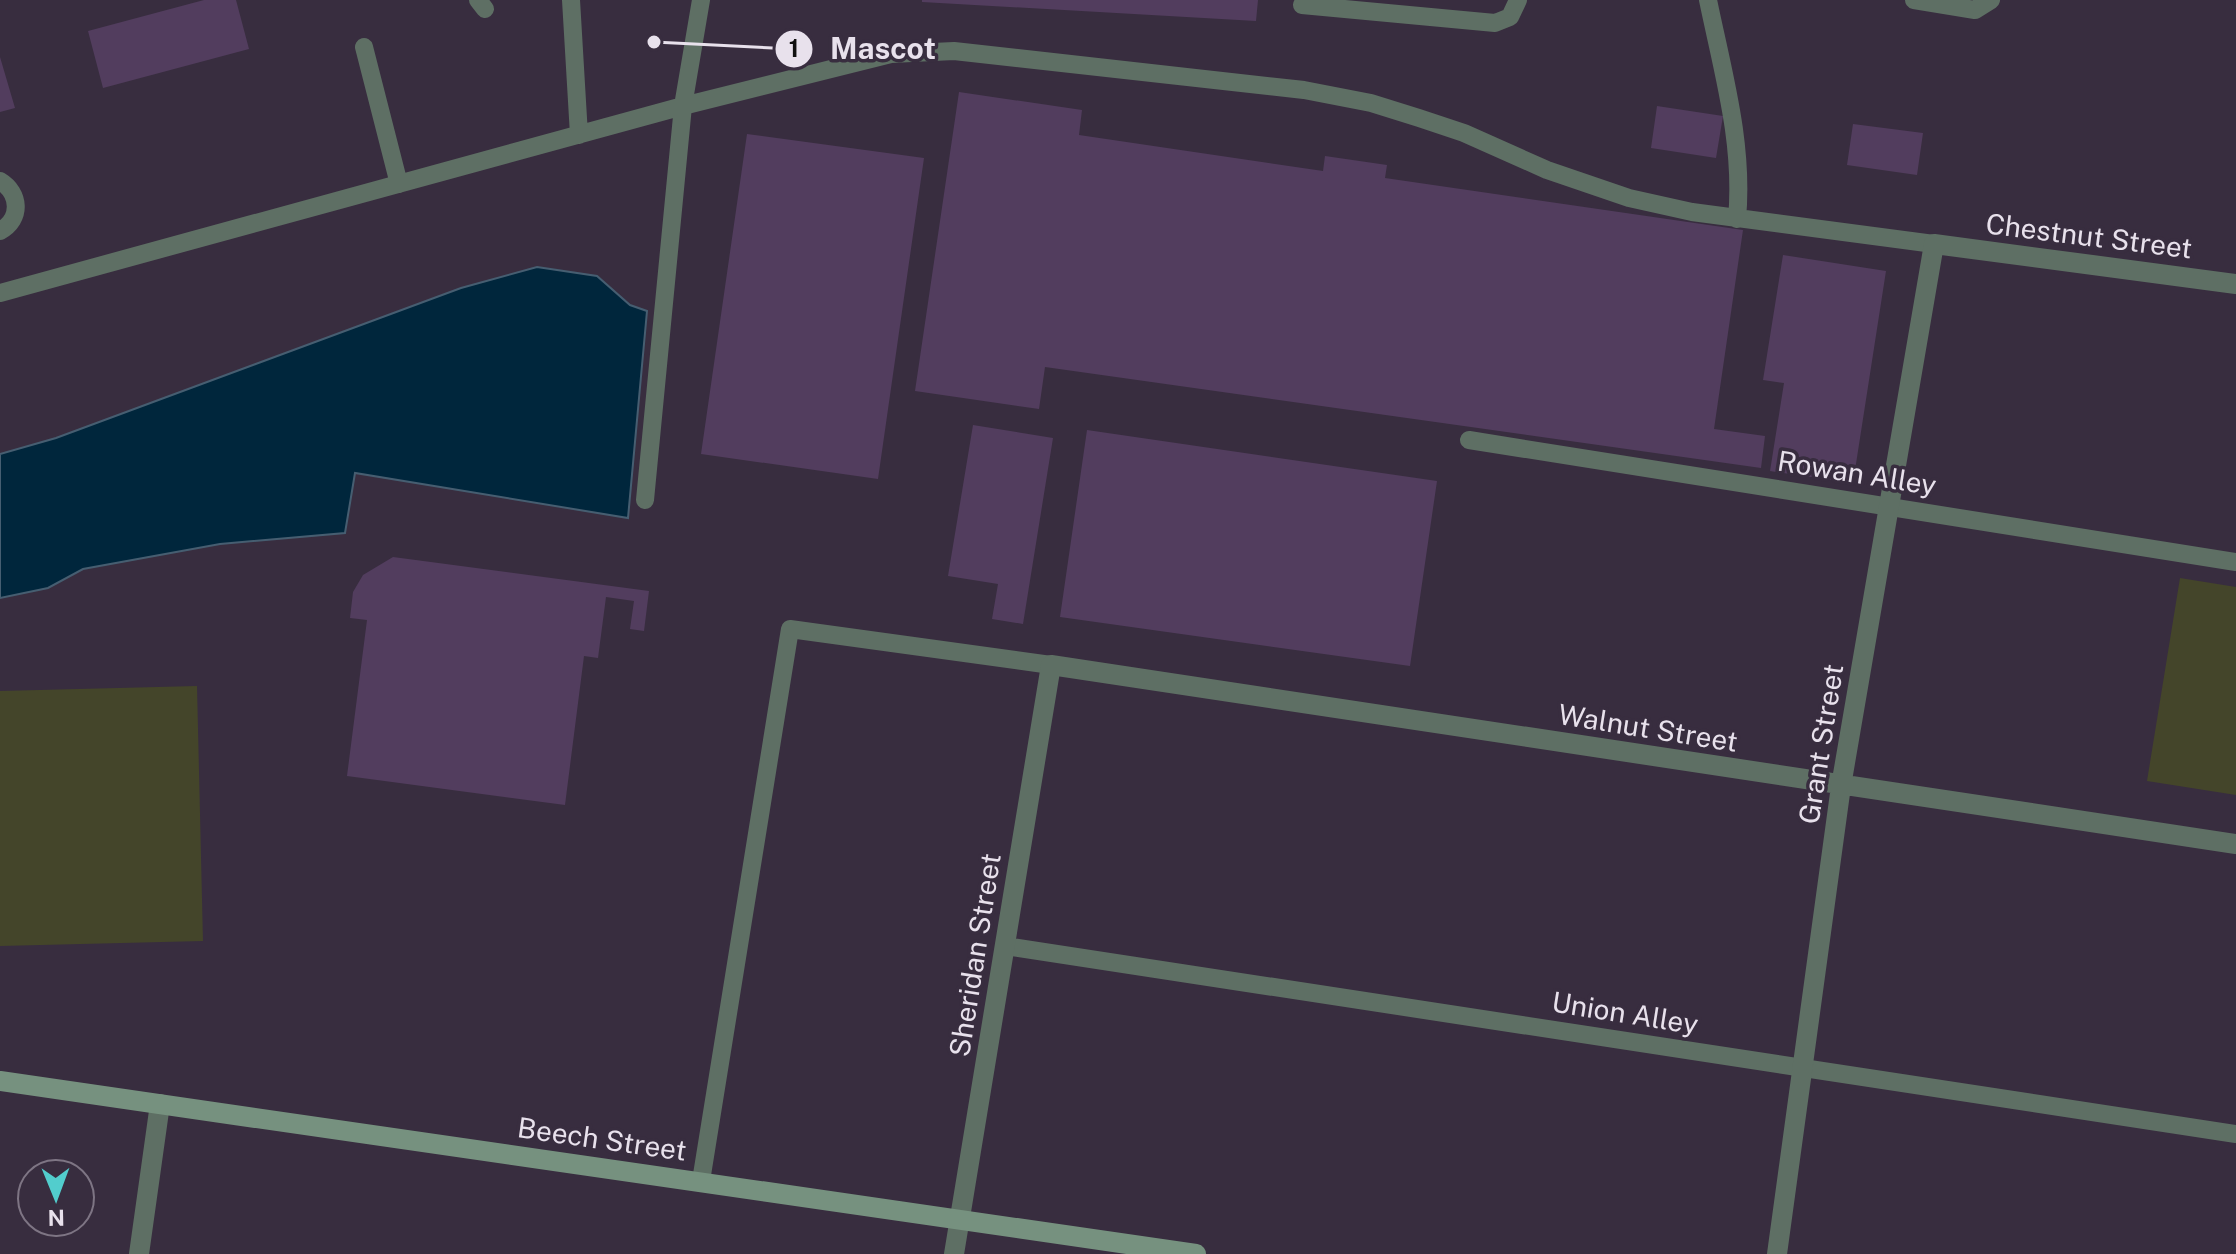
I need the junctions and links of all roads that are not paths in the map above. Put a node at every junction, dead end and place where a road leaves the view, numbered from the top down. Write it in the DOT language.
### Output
graph roads {
  1 [pos="571,0"];
  2 [pos="701,0"];
  3 [pos="1518,0"];
  4 [pos="1708,0"];
  5 [pos="1914,0"];
  6 [pos="1991,0"];
  7 [pos="1302,5"];
  8 [pos="364,47"];
  9 [pos="683,106"];
  10 [pos="579,135"];
  11 [pos="0,181"];
  12 [pos="399,184"];
  13 [pos="1737,219"];
  14 [pos="0,231"];
  15 [pos="1934,244"];
  16 [pos="2236,284"];
  17 [pos="0,293"];
  18 [pos="1469,440"];
  19 [pos="645,500"];
  20 [pos="1889,506"];
  21 [pos="2236,562"];
  22 [pos="1051,665"];
  23 [pos="1841,786"];
  24 [pos="2236,844"];
  25 [pos="1005,946"];
  26 [pos="1803,1069"];
  27 [pos="0,1081"];
  28 [pos="160,1104"];
  29 [pos="2236,1134"];
  30 [pos="701,1181"];
  31 [pos="959,1219"];
  32 [pos="139,1254"];
  33 [pos="954,1254"];
  34 [pos="1196,1254"];
  35 [pos="1777,1254"];
  1 -- 10 [label="lane"];
  2 -- 9 [label="lane"];
  3 -- 7 [label="lane"];
  4 -- 13 [label="lane"];
  5 -- 6 [label="lane"];
  8 -- 12 [label="lane"];
  9 -- 10 [label="lane"];
  9 -- 13 [label="lane"];
  9 -- 19 [label="lane"];
  10 -- 12 [label="lane"];
  11 -- 14 [label="lane"];
  12 -- 17 [label="lane"];
  13 -- 15 [label="lane"];
  15 -- 16 [label="street, Chestnut Street"];
  15 -- 20 [label="street, Grant Street"];
  18 -- 20 [label="lane, Rowan Alley"];
  20 -- 21 [label="lane, Rowan Alley"];
  20 -- 23 [label="street, Grant Street"];
  22 -- 23 [label="street, Walnut Street"];
  22 -- 25 [label="street, Sheridan Street"];
  22 -- 30 [label="lane"];
  23 -- 24 [label="street, Walnut Street"];
  23 -- 26 [label="street, Grant Street"];
  25 -- 26 [label="lane, Union Alley"];
  25 -- 31 [label="street, Sheridan Street"];
  26 -- 29 [label="lane, Union Alley"];
  26 -- 35 [label="street, Grant Street"];
  27 -- 28 [label="street, Beech Street"];
  28 -- 30 [label="street, Beech Street"];
  28 -- 32 [label="street"];
  30 -- 31 [label="street, Beech Street"];
  31 -- 33 [label="street, Sheridan Street"];
  31 -- 34 [label="street, Beech Street"];
}
